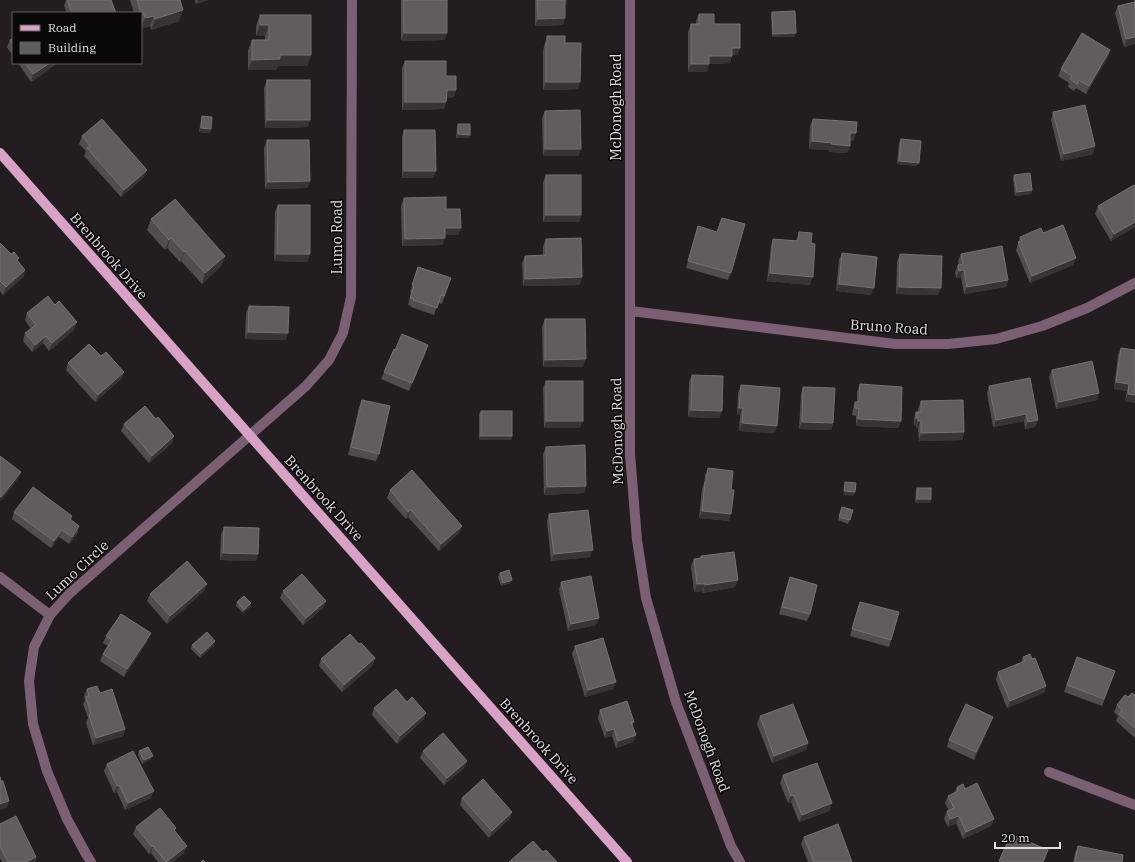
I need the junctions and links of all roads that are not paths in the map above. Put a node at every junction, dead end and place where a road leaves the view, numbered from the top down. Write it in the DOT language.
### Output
graph roads {
  1 [pos="352,0"];
  2 [pos="630,0"];
  3 [pos="0,153"];
  4 [pos="1135,283"];
  5 [pos="631,311"];
  6 [pos="250,436"];
  7 [pos="0,577"];
  8 [pos="50,615"];
  9 [pos="1049,772"];
  10 [pos="1135,805"];
  11 [pos="731,846"];
  12 [pos="91,862"];
  13 [pos="627,862"];
  14 [pos="731,862"];
  15 [pos="740,862"];
  1 -- 6 [label="street, Lumo Road"];
  2 -- 5 [label="street, McDonogh Road"];
  3 -- 6 [label="main road, Brenbrook Drive"];
  4 -- 5 [label="street, Bruno Road"];
  5 -- 11 [label="street, McDonogh Road"];
  6 -- 8 [label="street, Lumo Circle"];
  6 -- 13 [label="main road, Brenbrook Drive"];
  7 -- 8 [label="street"];
  8 -- 12 [label="street, Lumo Circle"];
  9 -- 10 [label="street"];
  11 -- 14 [label="street, McDonogh Road"];
  11 -- 15 [label="street, McDonogh Road"];
}
